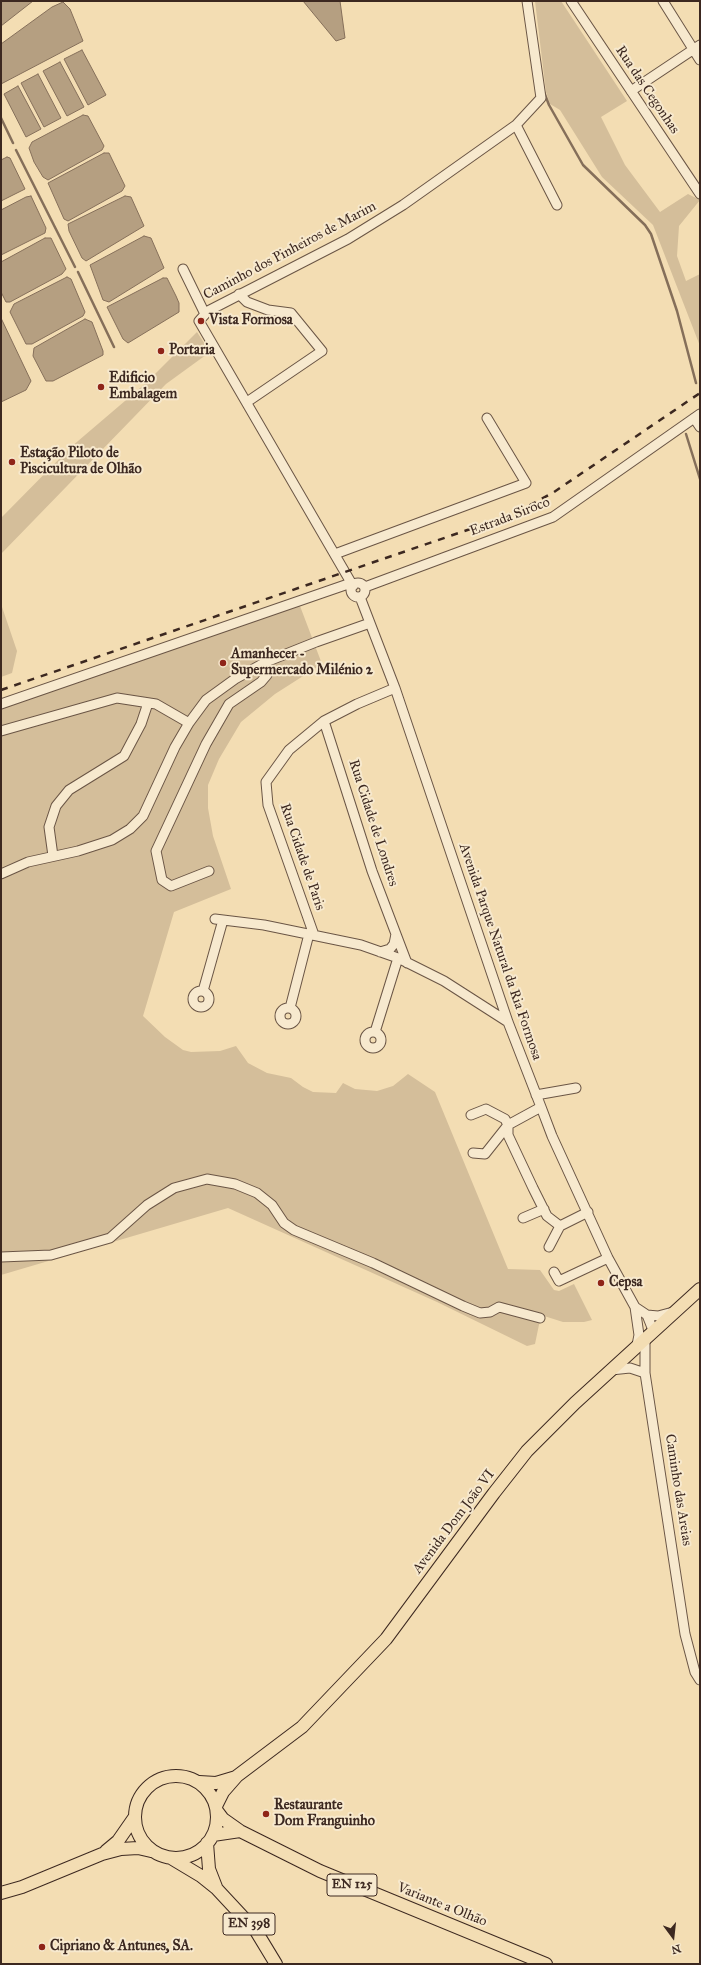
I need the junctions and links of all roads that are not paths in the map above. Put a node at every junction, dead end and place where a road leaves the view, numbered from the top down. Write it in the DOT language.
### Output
graph roads {
  1 [pos="527,1"];
  2 [pos="571,1"];
  3 [pos="663,1"];
  4 [pos="696,47"];
  5 [pos="700,60"];
  6 [pos="631,91"];
  7 [pos="516,125"];
  8 [pos="700,194"];
  9 [pos="557,205"];
  10 [pos="183,269"];
  11 [pos="239,294"];
  12 [pos="205,314"];
  13 [pos="247,402"];
  14 [pos="695,417"];
  15 [pos="487,418"];
  16 [pos="700,427"];
  17 [pos="335,554"];
  18 [pos="352,585"];
  19 [pos="365,587"];
  20 [pos="360,597"];
  21 [pos="370,623"];
  22 [pos="266,662"];
  23 [pos="395,688"];
  24 [pos="148,703"];
  25 [pos="1,704"];
  26 [pos="324,721"];
  27 [pos="189,723"];
  28 [pos="1,731"];
  29 [pos="53,856"];
  30 [pos="209,871"];
  31 [pos="1,874"];
  32 [pos="396,934"];
  33 [pos="312,935"];
  34 [pos="380,952"];
  35 [pos="398,958"];
  36 [pos="407,962"];
  37 [pos="202,991"];
  38 [pos="290,1008"];
  39 [pos="508,1022"];
  40 [pos="375,1032"];
  41 [pos="576,1088"];
  42 [pos="536,1095"];
  43 [pos="541,1107"];
  44 [pos="471,1115"];
  45 [pos="508,1125"];
  46 [pos="473,1153"];
  47 [pos="544,1209"];
  48 [pos="588,1212"];
  49 [pos="522,1218"];
  50 [pos="560,1226"];
  51 [pos="549,1248"];
  52 [pos="1,1257"];
  53 [pos="608,1258"];
  54 [pos="554,1272"];
  55 [pos="700,1288"];
  56 [pos="635,1307"];
  57 [pos="674,1312"];
  58 [pos="647,1315"];
  59 [pos="540,1318"];
  60 [pos="638,1321"];
  61 [pos="641,1341"];
  62 [pos="644,1363"];
  63 [pos="612,1370"];
  64 [pos="641,1371"];
  65 [pos="700,1680"];
  66 [pos="237,1776"];
  67 [pos="199,1782"];
  68 [pos="216,1808"];
  69 [pos="134,1818"];
  70 [pos="240,1831"];
  71 [pos="210,1839"];
  72 [pos="152,1851"];
  73 [pos="102,1854"];
  74 [pos="171,1858"];
  75 [pos="216,1888"];
  76 [pos="1,1893"];
  77 [pos="276,1964"];
  78 [pos="546,1964"];
  1 -- 7 [label="street, Caminho dos Pinheiros de Marim"];
  2 -- 6 [label="street, Rua das Cegonhas"];
  3 -- 4 [label="street"];
  4 -- 5 [label="street"];
  4 -- 6 [label="street"];
  6 -- 8 [label="street, Rua das Cegonhas"];
  7 -- 9 [label="street"];
  7 -- 11 [label="street, Caminho dos Pinheiros de Marim"];
  10 -- 12 [label="street"];
  11 -- 12 [label="street, Caminho dos Pinheiros de Marim"];
  11 -- 13 [label="street"];
  12 -- 13 [label="street, Caminho dos Pinheiros de Marim"];
  13 -- 17 [label="street, Caminho dos Pinheiros de Marim"];
  14 -- 16 [label="street"];
  14 -- 19 [label="street, Estrada Siroco"];
  15 -- 17 [label="street"];
  17 -- 18 [label="street, Caminho dos Pinheiros de Marim"];
  18 -- 19 [label="street"];
  18 -- 20 [label="street"];
  18 -- 25 [label="street"];
  19 -- 20 [label="street"];
  20 -- 21 [label="street, Avenida Parque Natural da Ria Formosa"];
  21 -- 22 [label="street"];
  21 -- 23 [label="street, Avenida Parque Natural da Ria Formosa"];
  22 -- 27 [label="street"];
  22 -- 30 [label="street"];
  23 -- 26 [label="street, Rua Cidade de Paris"];
  23 -- 39 [label="street, Avenida Parque Natural da Ria Formosa"];
  24 -- 27 [label="street"];
  24 -- 28 [label="street"];
  24 -- 29 [label="street"];
  26 -- 32 [label="street, Rua Cidade de Londres"];
  26 -- 33 [label="street, Rua Cidade de Paris"];
  27 -- 29 [label="street"];
  29 -- 31 [label="street"];
  32 -- 34 [label="street"];
  32 -- 36 [label="street, Rua Cidade de Londres"];
  33 -- 34 [label="street"];
  33 -- 37 [label="street"];
  33 -- 38 [label="street"];
  34 -- 35 [label="street"];
  35 -- 36 [label="street"];
  35 -- 40 [label="street"];
  36 -- 39 [label="street"];
  39 -- 42 [label="street, Avenida Parque Natural da Ria Formosa"];
  41 -- 42 [label="street"];
  42 -- 43 [label="street, Avenida Parque Natural da Ria Formosa"];
  43 -- 45 [label="street"];
  43 -- 48 [label="street, Avenida Parque Natural da Ria Formosa"];
  44 -- 45 [label="street"];
  45 -- 46 [label="street"];
  45 -- 47 [label="street"];
  47 -- 49 [label="street"];
  47 -- 50 [label="street"];
  48 -- 50 [label="street"];
  48 -- 53 [label="street, Avenida Parque Natural da Ria Formosa"];
  50 -- 51 [label="street"];
  52 -- 59 [label="street"];
  53 -- 54 [label="street"];
  53 -- 56 [label="street, Avenida Parque Natural da Ria Formosa"];
  55 -- 57 [label="main road, Avenida Dom João VI"];
  56 -- 58 [label="street"];
  56 -- 60 [label="street"];
  57 -- 58 [label="street"];
  57 -- 61 [label="main road, Avenida Dom João VI"];
  58 -- 61 [label="street"];
  60 -- 61 [label="street"];
  60 -- 61 [label="street"];
  61 -- 62 [label="street"];
  61 -- 62 [label="street"];
  61 -- 63 [label="main road, Avenida Dom João VI"];
  61 -- 64 [label="street"];
  62 -- 64 [label="street"];
  63 -- 64 [label="street"];
  63 -- 66 [label="main road, Avenida Dom João VI"];
  64 -- 65 [label="street, Caminho das Areias"];
  66 -- 67 [label="main road, Avenida Dom João VI"];
  66 -- 68 [label="main road, Avenida Dom João VI"];
  67 -- 68 [label="main road"];
  67 -- 69 [label="main road"];
  68 -- 70 [label="main road, Variante a Olhão / EN 125"];
  68 -- 71 [label="main road"];
  69 -- 72 [label="main road"];
  69 -- 73 [label="main road"];
  70 -- 71 [label="main road"];
  70 -- 78 [label="main road, Variante a Olhão / EN 125"];
  71 -- 74 [label="main road"];
  71 -- 75 [label="main road, EN 398"];
  72 -- 73 [label="main road"];
  72 -- 74 [label="main road"];
  73 -- 76 [label="main road"];
  74 -- 75 [label="main road, EN 398"];
  75 -- 77 [label="main road, EN 398"];
}
